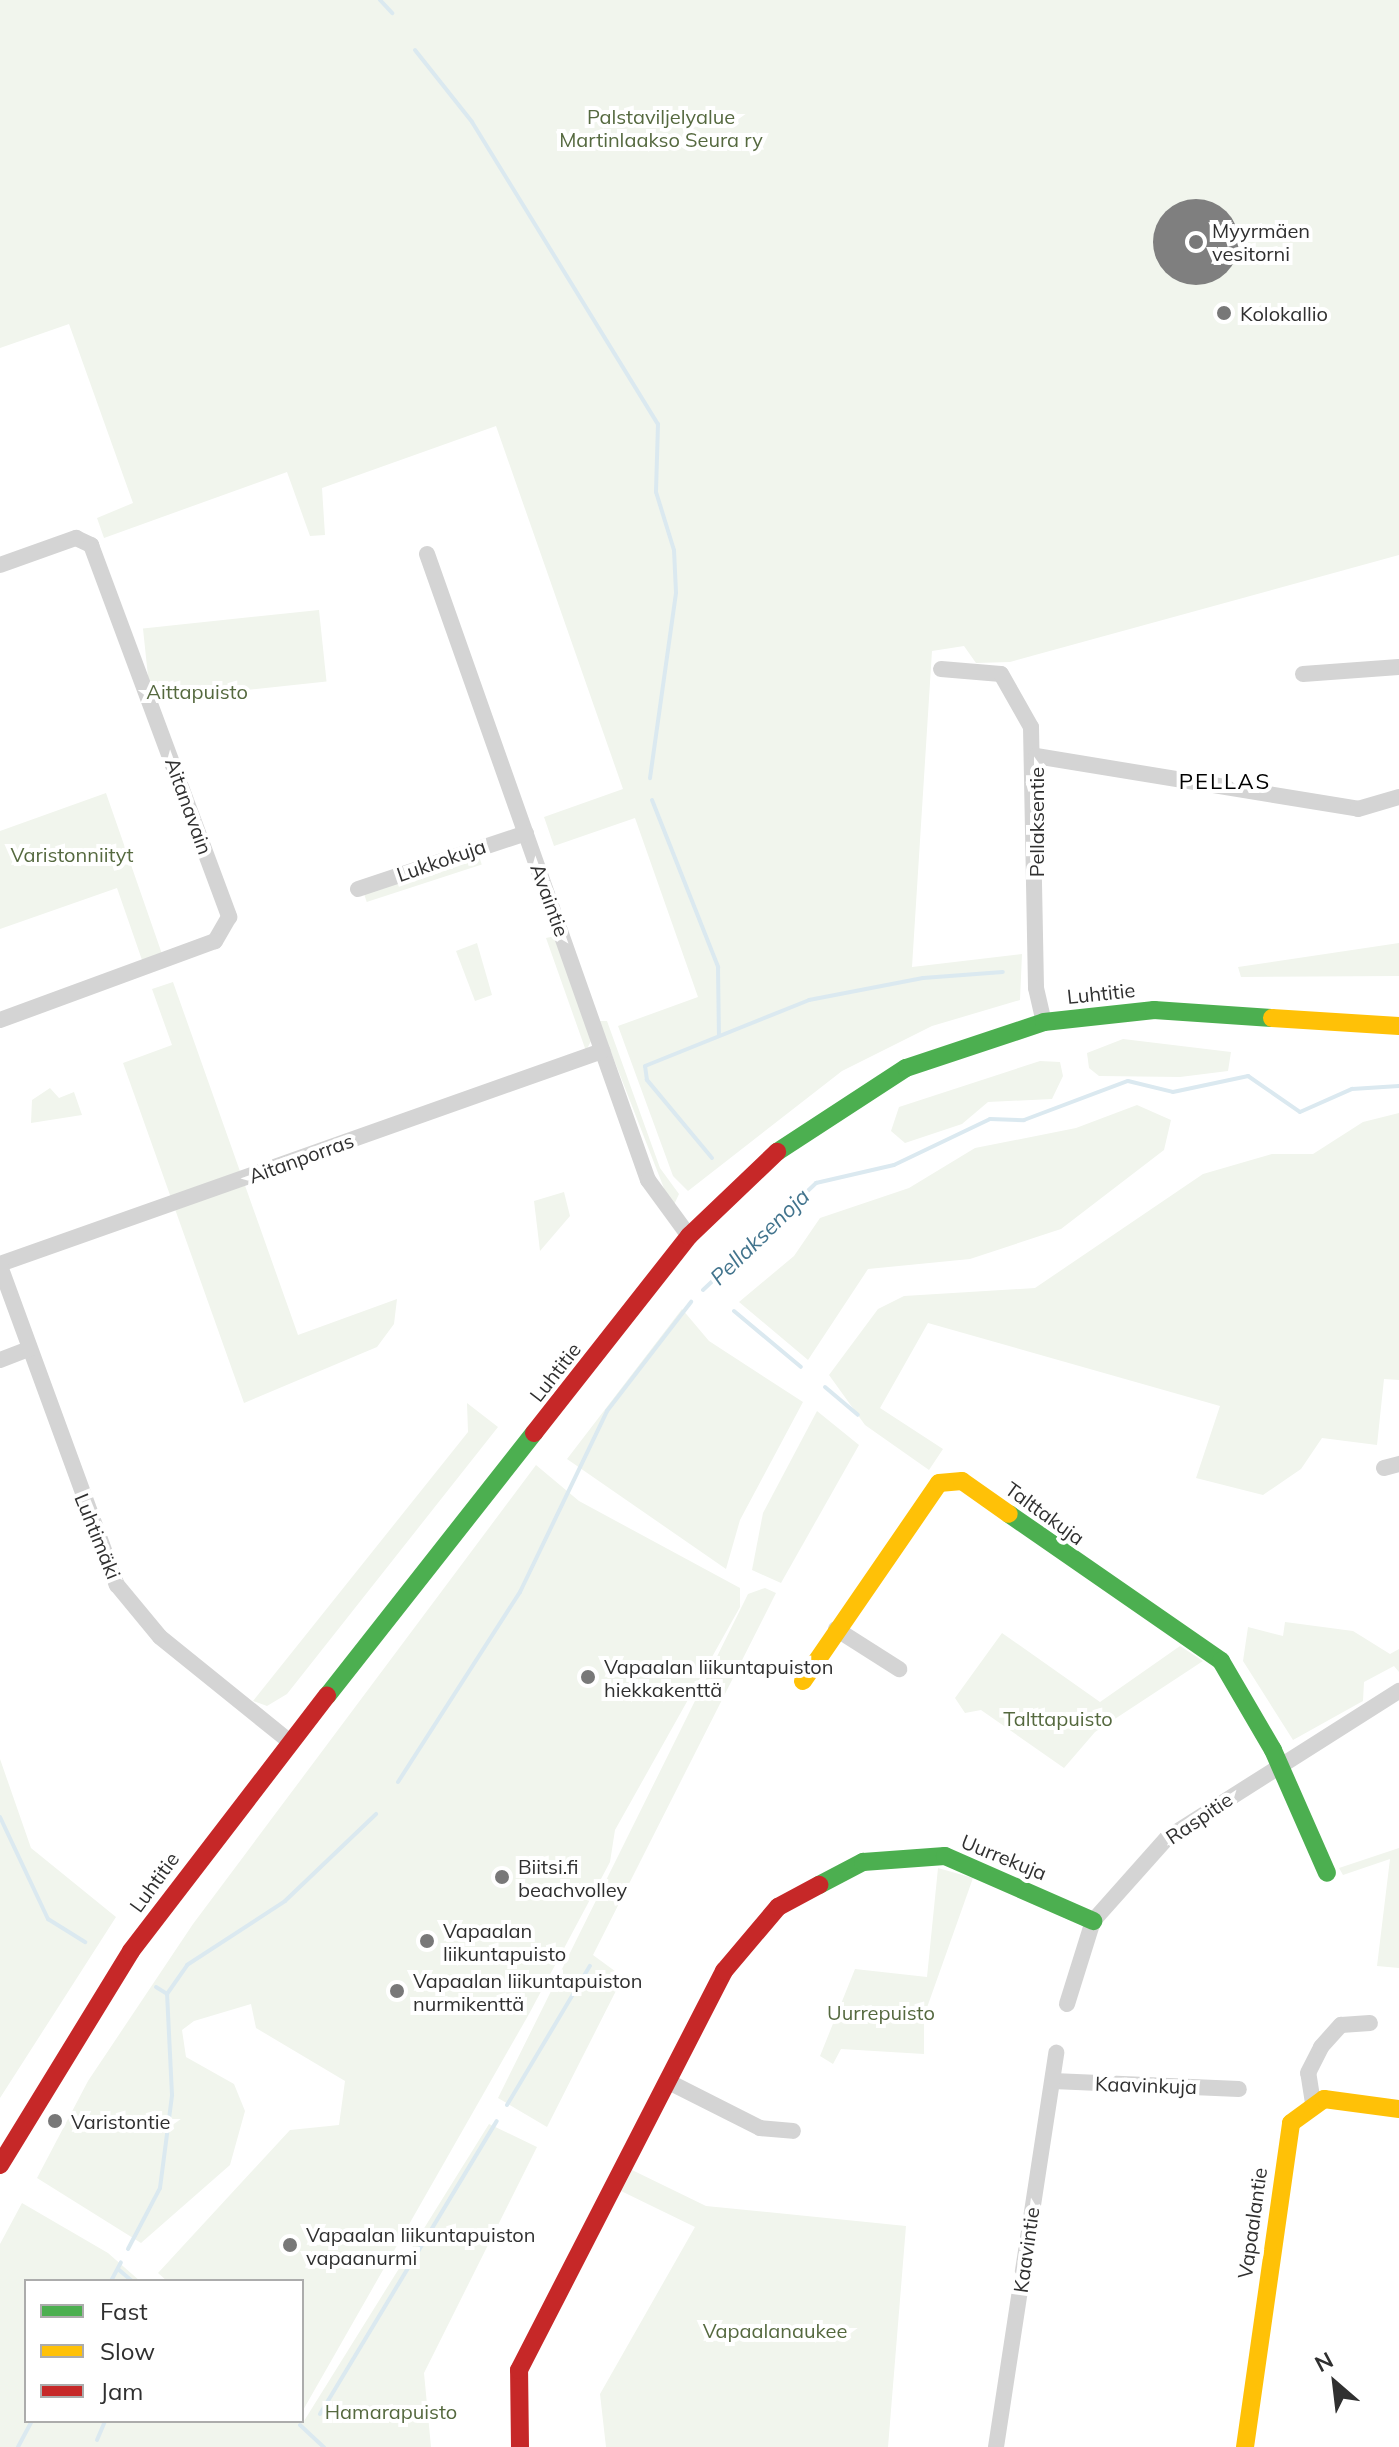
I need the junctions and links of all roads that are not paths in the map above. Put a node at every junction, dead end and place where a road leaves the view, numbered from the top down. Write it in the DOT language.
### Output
graph roads {
  1 [pos="427,554"];
  2 [pos="0,565"];
  3 [pos="1399,667"];
  4 [pos="941,669"];
  5 [pos="1303,674"];
  6 [pos="1036,756"];
  7 [pos="1399,797"];
  8 [pos="526,833"];
  9 [pos="358,889"];
  10 [pos="0,1020"];
  11 [pos="1044,1022"];
  12 [pos="1399,1026"];
  13 [pos="602,1051"];
  14 [pos="689,1236"];
  15 [pos="0,1265"];
  16 [pos="29,1349"];
  17 [pos="0,1360"];
  18 [pos="836,1629"];
  19 [pos="899,1669"];
  20 [pos="803,1681"];
  21 [pos="1399,1691"];
  22 [pos="290,1742"];
  23 [pos="1280,1766"];
  24 [pos="1327,1873"];
  25 [pos="1093,1921"];
  26 [pos="1067,2004"];
  27 [pos="1370,2023"];
  28 [pos="1056,2053"];
  29 [pos="667,2081"];
  30 [pos="1053,2081"];
  31 [pos="1239,2089"];
  32 [pos="1313,2103"];
  33 [pos="1399,2109"];
  34 [pos="793,2131"];
  35 [pos="0,2165"];
  36 [pos="520,2447"];
  37 [pos="996,2447"];
  38 [pos="1245,2447"];
  1 -- 8 [label="street, Avaintie"];
  2 -- 10 [label="street, Aitanavain"];
  3 -- 5 [label="street"];
  4 -- 6 [label="street"];
  6 -- 7 [label="street, Pellaksentie"];
  6 -- 11 [label="street, Pellaksentie"];
  8 -- 9 [label="street, Lukkokuja"];
  8 -- 13 [label="street, Avaintie"];
  11 -- 12 [label="street, Luhtitie"];
  11 -- 14 [label="street, Luhtitie"];
  13 -- 14 [label="street, Avaintie"];
  13 -- 15 [label="street, Aitanporras"];
  14 -- 22 [label="street, Luhtitie"];
  15 -- 16 [label="street, Luhtimäki"];
  16 -- 17 [label="street"];
  16 -- 22 [label="street, Luhtimäki"];
  18 -- 19 [label="street"];
  18 -- 20 [label="street, Talttakuja"];
  18 -- 23 [label="street, Talttakuja"];
  21 -- 23 [label="street, Raspitie"];
  22 -- 35 [label="street, Luhtitie"];
  23 -- 24 [label="street, Talttakuja"];
  23 -- 25 [label="street, Raspitie"];
  25 -- 26 [label="street, Raspitie"];
  25 -- 29 [label="street, Uurrekuja"];
  27 -- 32 [label="street"];
  28 -- 30 [label="street, Kaavintie"];
  29 -- 34 [label="street"];
  29 -- 36 [label="street, Uurrekuja"];
  30 -- 31 [label="street, Kaavinkuja"];
  30 -- 37 [label="street, Kaavintie"];
  32 -- 33 [label="street"];
  32 -- 38 [label="street, Vapaalantie"];
}
